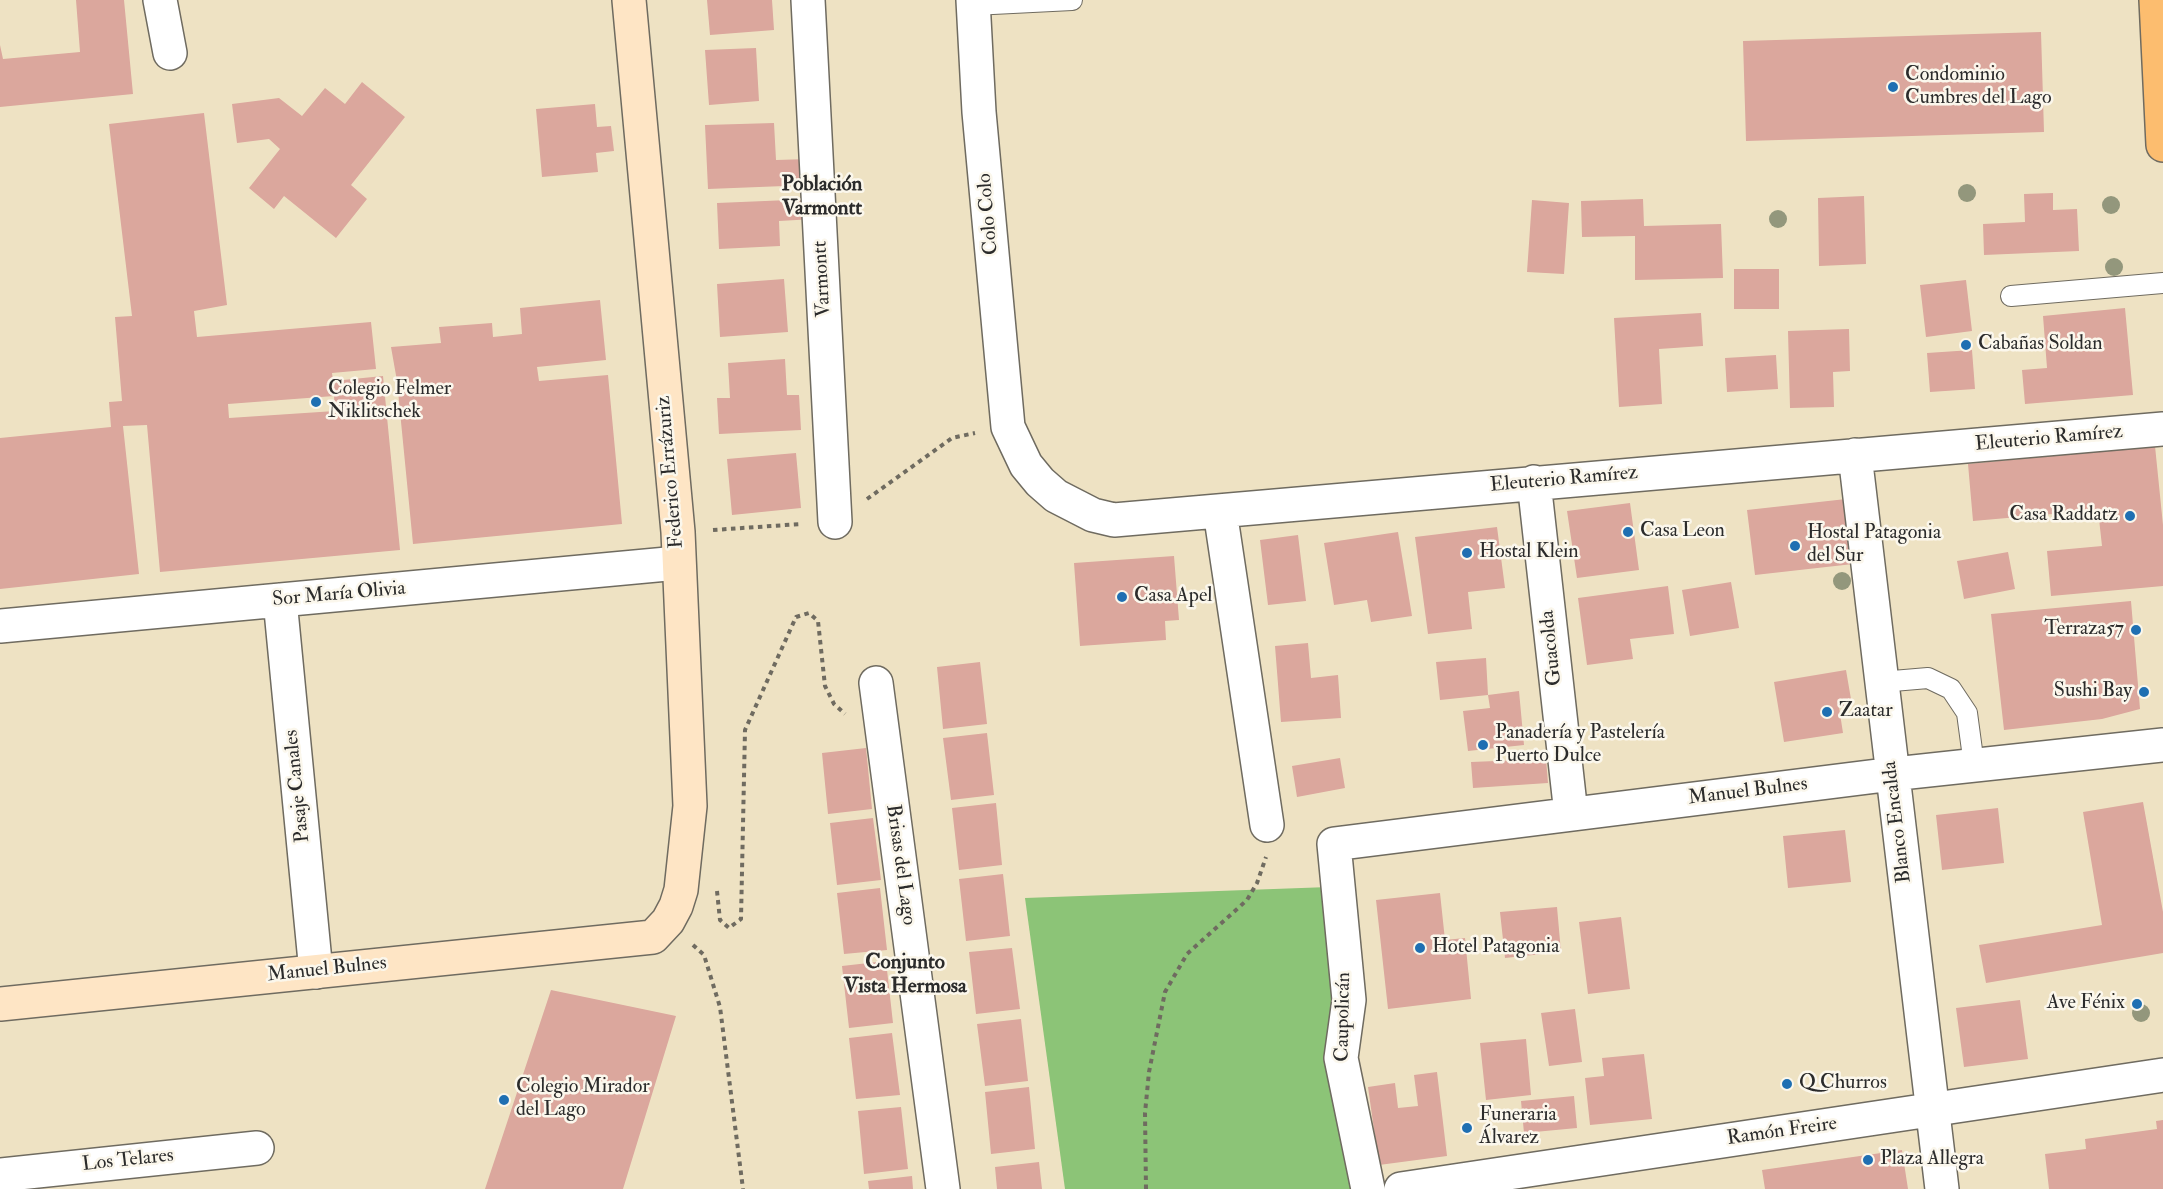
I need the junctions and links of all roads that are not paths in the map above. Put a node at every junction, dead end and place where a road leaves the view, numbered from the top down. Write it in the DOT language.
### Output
graph roads {
  1 [pos="160,0"];
  2 [pos="629,0"];
  3 [pos="808,0"];
  4 [pos="1072,0"];
  5 [pos="2156,0"];
  6 [pos="973,2"];
  7 [pos="170,53"];
  8 [pos="2163,145"];
  9 [pos="2163,283"];
  10 [pos="2011,296"];
  11 [pos="1008,427"];
  12 [pos="2163,429"];
  13 [pos="1855,455"];
  14 [pos="1534,482"];
  15 [pos="1220,511"];
  16 [pos="835,522"];
  17 [pos="678,563"];
  18 [pos="280,600"];
  19 [pos="0,626"];
  20 [pos="1881,682"];
  21 [pos="876,683"];
  22 [pos="2163,745"];
  23 [pos="1974,765"];
  24 [pos="1893,774"];
  25 [pos="1571,814"];
  26 [pos="1267,825"];
  27 [pos="1334,844"];
  28 [pos="661,929"];
  29 [pos="316,972"];
  30 [pos="0,1000"];
  31 [pos="2163,1075"];
  32 [pos="1932,1109"];
  33 [pos="257,1148"];
  34 [pos="0,1175"];
  35 [pos="943,1189"];
  36 [pos="1368,1189"];
  37 [pos="1401,1189"];
  38 [pos="1942,1189"];
  1 -- 7 [label="street"];
  2 -- 17 [label="street, Federico Errázuriz"];
  3 -- 16 [label="street, Varmontt"];
  4 -- 6 [label="lane"];
  5 -- 8 [label="main road"];
  6 -- 11 [label="street, Colo Colo"];
  9 -- 10 [label="lane"];
  11 -- 15 [label="street, Eleuterio Ramírez"];
  12 -- 13 [label="street, Eleuterio Ramírez"];
  13 -- 14 [label="street, Eleuterio Ramírez"];
  13 -- 20 [label="street, Blanco Encalda"];
  14 -- 15 [label="street, Eleuterio Ramírez"];
  14 -- 25 [label="street, Guacolda"];
  15 -- 26 [label="street"];
  17 -- 18 [label="street, Sor María Olivia"];
  17 -- 28 [label="street, Federico Errázuriz"];
  18 -- 19 [label="street, Sor María Olivia"];
  18 -- 29 [label="street, Pasaje Canales"];
  20 -- 23 [label="lane"];
  20 -- 24 [label="street, Blanco Encalda"];
  21 -- 35 [label="street, Brisas del Lago"];
  22 -- 23 [label="street, Manuel Bulnes"];
  23 -- 24 [label="street, Manuel Bulnes"];
  24 -- 25 [label="street, Manuel Bulnes"];
  24 -- 32 [label="street, Blanco Encalda"];
  25 -- 27 [label="street, Manuel Bulnes"];
  27 -- 36 [label="street, Caupolicán"];
  28 -- 29 [label="street, Manuel Bulnes"];
  29 -- 30 [label="street, Manuel Bulnes"];
  31 -- 32 [label="street, Ramón Freire"];
  32 -- 37 [label="street, Ramón Freire"];
  32 -- 38 [label="street, Blanco Encalda"];
  33 -- 34 [label="street, Los Telares"];
}
